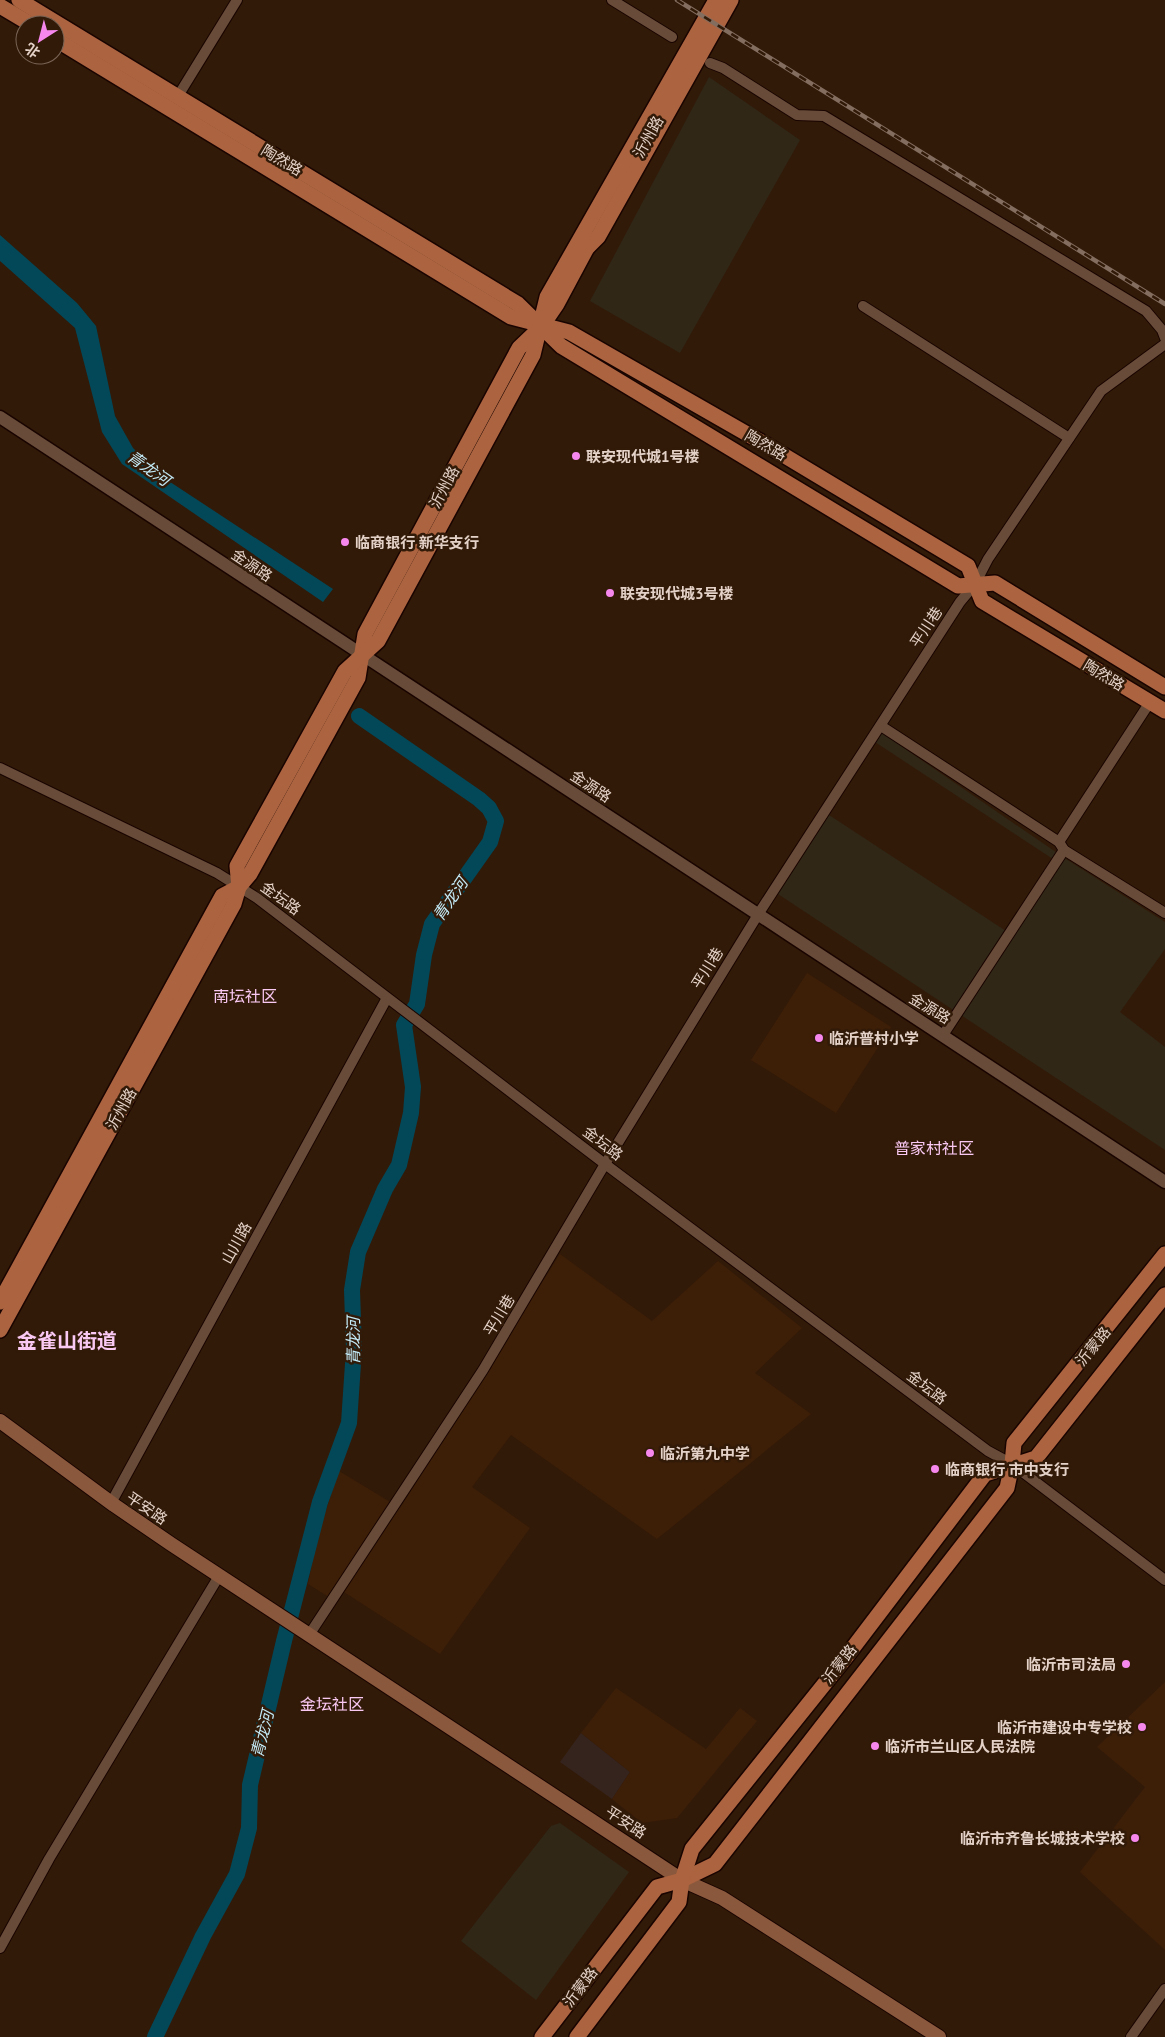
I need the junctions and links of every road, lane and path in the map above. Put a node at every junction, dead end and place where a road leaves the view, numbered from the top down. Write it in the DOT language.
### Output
graph roads {
  1 [pos="19,0"];
  2 [pos="237,0"];
  3 [pos="612,0"];
  4 [pos="706,0"];
  5 [pos="716,0"];
  6 [pos="723,0"];
  7 [pos="731,0"];
  8 [pos="0,6"];
  9 [pos="15,15"];
  10 [pos="672,37"];
  11 [pos="65,45"];
  12 [pos="710,63"];
  13 [pos="116,76"];
  14 [pos="150,79"];
  15 [pos="178,96"];
  16 [pos="198,126"];
  17 [pos="243,136"];
  18 [pos="582,247"];
  19 [pos="863,306"];
  20 [pos="542,326"];
  21 [pos="1165,338"];
  22 [pos="1165,344"];
  23 [pos="0,417"];
  24 [pos="1070,438"];
  25 [pos="975,584"];
  26 [pos="362,656"];
  27 [pos="1165,687"];
  28 [pos="1150,702"];
  29 [pos="1165,711"];
  30 [pos="881,726"];
  31 [pos="0,768"];
  32 [pos="1061,846"];
  33 [pos="238,887"];
  34 [pos="758,913"];
  35 [pos="1165,913"];
  36 [pos="387,998"];
  37 [pos="943,1035"];
  38 [pos="605,1164"];
  39 [pos="1165,1182"];
  40 [pos="1165,1254"];
  41 [pos="1165,1295"];
  42 [pos="0,1302"];
  43 [pos="0,1330"];
  44 [pos="0,1421"];
  45 [pos="1012,1464"];
  46 [pos="111,1503"];
  47 [pos="218,1576"];
  48 [pos="1165,1580"];
  49 [pos="304,1632"];
  50 [pos="682,1880"];
  51 [pos="0,1948"];
  52 [pos="1165,1989"];
  53 [pos="542,2037"];
  54 [pos="577,2037"];
  55 [pos="939,2037"];
  56 [pos="1131,2037"];
  1 -- 14 [label="main road, 陶然路"];
  2 -- 15 [label="street"];
  3 -- 10 [label="street"];
  4 -- 18 [label="main road"];
  5 -- 18 [label="main road, 沂州路"];
  6 -- 18 [label="main road, 沂州路"];
  7 -- 18 [label="main road"];
  8 -- 9 [label="main road"];
  11 -- 13 [label="main road, 陶然路"];
  12 -- 21 [label="street"];
  13 -- 14 [label="main road"];
  13 -- 16 [label="main road, 陶然路"];
  14 -- 15 [label="main road, 陶然路"];
  15 -- 17 [label="main road, 陶然路"];
  16 -- 17 [label="main road"];
  16 -- 20 [label="main road, 陶然路"];
  17 -- 20 [label="main road, 陶然路"];
  18 -- 20 [label="main road, 沂州路"];
  19 -- 24 [label="street"];
  20 -- 25 [label="main road, 陶然路"];
  20 -- 25 [label="main road, 陶然路"];
  20 -- 26 [label="main road, 沂州路"];
  22 -- 24 [label="street, 平川巷"];
  23 -- 26 [label="street, 金源路"];
  24 -- 25 [label="street, 平川巷"];
  25 -- 27 [label="main road, 陶然路"];
  25 -- 28 [label="main road, 陶然路"];
  25 -- 30 [label="street, 平川巷"];
  26 -- 33 [label="main road, 沂州路"];
  26 -- 34 [label="street, 金源路"];
  28 -- 29 [label="main road, 陶然路"];
  28 -- 32 [label="street"];
  30 -- 32 [label="street"];
  30 -- 34 [label="street, 平川巷"];
  31 -- 33 [label="street, 金坛路"];
  32 -- 35 [label="street"];
  32 -- 37 [label="street"];
  33 -- 36 [label="street, 金坛路"];
  33 -- 42 [label="main road, 沂州路"];
  33 -- 43 [label="main road, 沂州路"];
  34 -- 37 [label="street, 金源路"];
  34 -- 38 [label="street, 平川巷"];
  36 -- 38 [label="street, 金坛路"];
  36 -- 46 [label="street, 山川路"];
  37 -- 39 [label="street, 金源路"];
  38 -- 45 [label="street, 金坛路"];
  38 -- 49 [label="street, 平川巷"];
  40 -- 45 [label="main road, 沂蒙路"];
  41 -- 45 [label="main road, 沂蒙路"];
  44 -- 46 [label="main road, 平安路"];
  45 -- 48 [label="street, 金坛路"];
  45 -- 50 [label="main road, 沂蒙路"];
  45 -- 50 [label="main road, 沂蒙路"];
  46 -- 47 [label="main road, 平安路"];
  47 -- 49 [label="main road, 平安路"];
  47 -- 51 [label="street"];
  49 -- 50 [label="main road, 平安路"];
  50 -- 53 [label="main road, 沂蒙路"];
  50 -- 54 [label="main road, 沂蒙路"];
  50 -- 55 [label="main road, 平安路"];
  52 -- 56 [label="street"];
}
